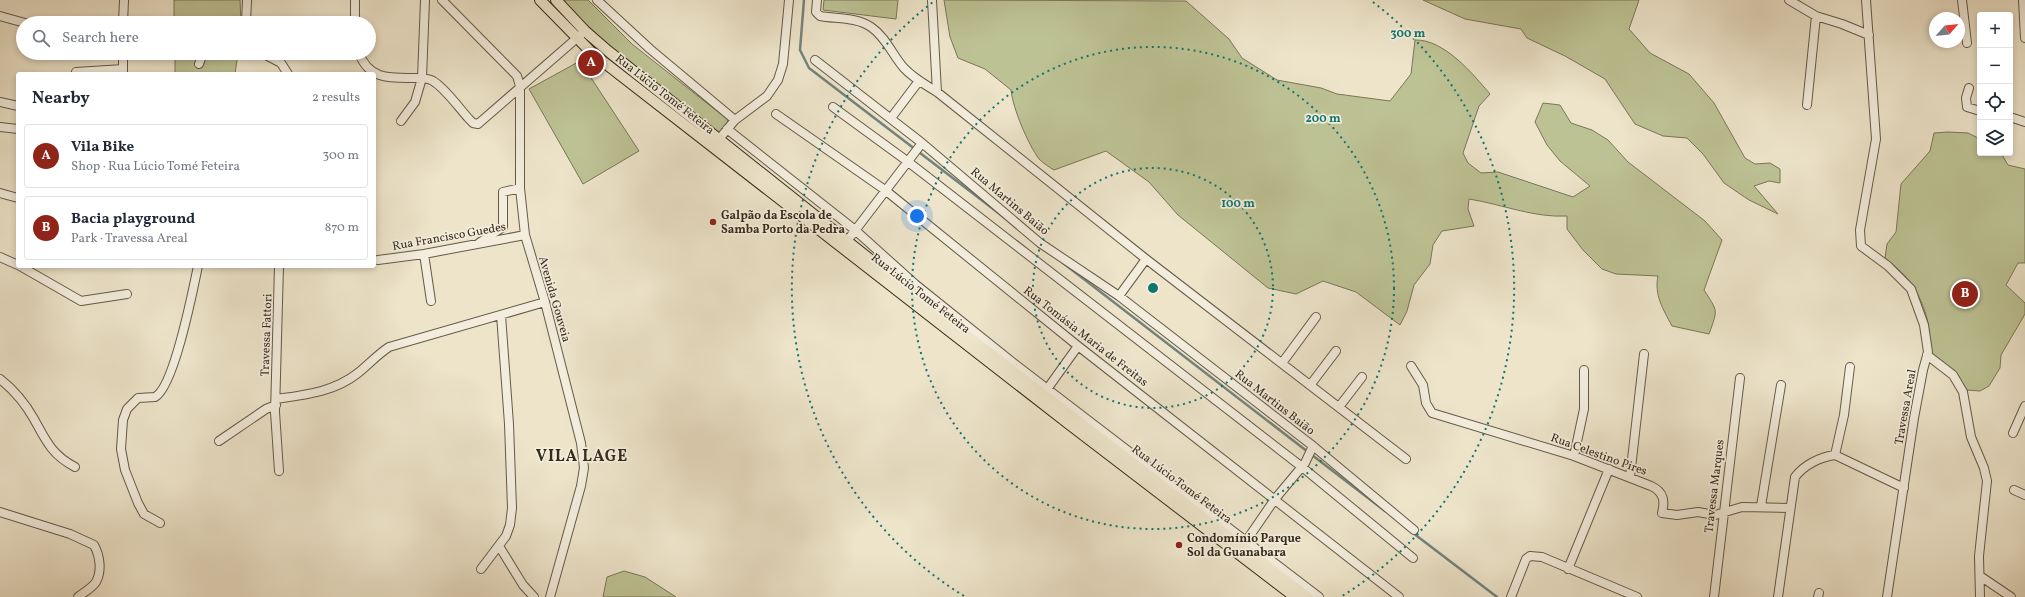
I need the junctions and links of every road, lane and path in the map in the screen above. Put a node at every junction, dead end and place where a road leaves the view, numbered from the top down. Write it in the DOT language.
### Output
graph roads {
  1 [pos="124,0"];
  2 [pos="247,0"];
  3 [pos="355,0"];
  4 [pos="425,0"];
  5 [pos="442,0"];
  6 [pos="540,0"];
  7 [pos="556,0"];
  8 [pos="597,0"];
  9 [pos="787,0"];
  10 [pos="817,0"];
  11 [pos="932,0"];
  12 [pos="1789,0"];
  13 [pos="1866,0"];
  14 [pos="1962,0"];
  15 [pos="2022,0"];
  16 [pos="606,3"];
  17 [pos="0,16"];
  18 [pos="123,16"];
  19 [pos="246,16"];
  20 [pos="355,16"];
  21 [pos="1816,16"];
  22 [pos="16,20"];
  23 [pos="585,31"];
  24 [pos="1869,35"];
  25 [pos="577,38"];
  26 [pos="2025,38"];
  27 [pos="1966,43"];
  28 [pos="123,60"];
  29 [pos="200,60"];
  30 [pos="275,60"];
  31 [pos="362,60"];
  32 [pos="815,60"];
  33 [pos="199,64"];
  34 [pos="123,71"];
  35 [pos="76,72"];
  36 [pos="287,72"];
  37 [pos="373,72"];
  38 [pos="376,74"];
  39 [pos="422,78"];
  40 [pos="919,80"];
  41 [pos="520,86"];
  42 [pos="1969,88"];
  43 [pos="937,92"];
  44 [pos="0,102"];
  45 [pos="1807,105"];
  46 [pos="16,106"];
  47 [pos="833,107"];
  48 [pos="1977,110"];
  49 [pos="776,114"];
  50 [pos="890,118"];
  51 [pos="2013,118"];
  52 [pos="735,120"];
  53 [pos="401,121"];
  54 [pos="2025,122"];
  55 [pos="0,127"];
  56 [pos="16,129"];
  57 [pos="727,129"];
  58 [pos="720,139"];
  59 [pos="920,146"];
  60 [pos="712,148"];
  61 [pos="908,159"];
  62 [pos="520,188"];
  63 [pos="885,190"];
  64 [pos="0,193"];
  65 [pos="16,197"];
  66 [pos="855,230"];
  67 [pos="525,235"];
  68 [pos="844,244"];
  69 [pos="478,245"];
  70 [pos="424,254"];
  71 [pos="0,257"];
  72 [pos="1146,258"];
  73 [pos="378,260"];
  74 [pos="16,264"];
  75 [pos="24,268"];
  76 [pos="195,268"];
  77 [pos="280,268"];
  78 [pos="127,294"];
  79 [pos="1119,296"];
  80 [pos="431,301"];
  81 [pos="545,302"];
  82 [pos="501,316"];
  83 [pos="1316,317"];
  84 [pos="1078,346"];
  85 [pos="1336,351"];
  86 [pos="1644,354"];
  87 [pos="1927,355"];
  88 [pos="1282,363"];
  89 [pos="1410,366"];
  90 [pos="1850,367"];
  91 [pos="1584,370"];
  92 [pos="1362,377"];
  93 [pos="1740,378"];
  94 [pos="0,379"];
  95 [pos="1311,384"];
  96 [pos="1781,385"];
  97 [pos="1043,394"];
  98 [pos="276,402"];
  99 [pos="1339,407"];
  100 [pos="2024,410"];
  101 [pos="2013,433"];
  102 [pos="219,441"];
  103 [pos="1312,449"];
  104 [pos="1835,455"];
  105 [pos="1574,456"];
  106 [pos="1406,459"];
  107 [pos="1303,465"];
  108 [pos="75,467"];
  109 [pos="1609,469"];
  110 [pos="279,471"];
  111 [pos="1630,477"];
  112 [pos="1904,488"];
  113 [pos="2014,490"];
  114 [pos="2025,495"];
  115 [pos="1275,499"];
  116 [pos="1761,506"];
  117 [pos="1790,508"];
  118 [pos="0,512"];
  119 [pos="1723,514"];
  120 [pos="160,523"];
  121 [pos="1414,530"];
  122 [pos="499,546"];
  123 [pos="1242,547"];
  124 [pos="1413,558"];
  125 [pos="481,569"];
  126 [pos="1568,569"];
  127 [pos="1980,576"];
  128 [pos="78,597"];
  129 [pos="534,597"];
  130 [pos="550,597"];
  131 [pos="1295,597"];
  132 [pos="1306,597"];
  133 [pos="1319,597"];
  134 [pos="1399,597"];
  135 [pos="1511,597"];
  136 [pos="1637,597"];
  137 [pos="1714,597"];
  138 [pos="1778,597"];
  139 [pos="1887,597"];
  140 [pos="1980,597"];
  141 [pos="2011,597"];
  1 -- 18 [label="street"];
  2 -- 19 [label="street"];
  3 -- 20 [label="street"];
  4 -- 39 [label="street"];
  5 -- 41 [label="street"];
  6 -- 25 [label="main road, Rua Lúcio Tomé Feteira"];
  7 -- 23 [label="main road, Rua Lúcio Tomé Feteira"];
  8 -- 16 [label="street"];
  9 -- 52 [label="street"];
  10 -- 40 [label="street"];
  11 -- 43 [label="street"];
  12 -- 21 [label="street"];
  13 -- 24 [label="street"];
  14 -- 27 [label="street"];
  15 -- 26 [label="street"];
  16 -- 52 [label="street"];
  17 -- 22 [label="street"];
  21 -- 24 [label="street"];
  21 -- 45 [label="street"];
  23 -- 25 [label="street"];
  23 -- 58 [label="main road, Rua Lúcio Tomé Feteira"];
  24 -- 87 [label="street, Travessa Areal"];
  25 -- 41 [label="street"];
  25 -- 60 [label="main road, Rua Lúcio Tomé Feteira"];
  28 -- 34 [label="street"];
  29 -- 33 [label="street"];
  30 -- 36 [label="street"];
  31 -- 37 [label="street"];
  32 -- 50 [label="street, Rua Martins Baião"];
  34 -- 35 [label="street"];
  38 -- 39 [label="street"];
  39 -- 41 [label="street"];
  39 -- 53 [label="street"];
  40 -- 43 [label="street"];
  40 -- 50 [label="street"];
  41 -- 62 [label="street, Avenida Gouveia"];
  42 -- 48 [label="street"];
  43 -- 72 [label="street"];
  44 -- 46 [label="street"];
  47 -- 61 [label="street"];
  49 -- 63 [label="street, Rua Tomásia Maria de Freitas"];
  50 -- 59 [label="street, Rua Martins Baião"];
  51 -- 54 [label="street"];
  52 -- 57 [label="street"];
  55 -- 56 [label="street"];
  57 -- 58 [label="street"];
  57 -- 66 [label="street"];
  58 -- 60 [label="street"];
  58 -- 68 [label="main road, Rua Lúcio Tomé Feteira"];
  59 -- 61 [label="street"];
  59 -- 79 [label="street, Rua Martins Baião"];
  60 -- 68 [label="main road, Rua Lúcio Tomé Feteira"];
  61 -- 63 [label="street"];
  61 -- 107 [label="street"];
  62 -- 67 [label="street, Avenida Gouveia"];
  62 -- 69 [label="street"];
  63 -- 66 [label="street"];
  63 -- 84 [label="street, Rua Tomásia Maria de Freitas"];
  64 -- 65 [label="street"];
  66 -- 68 [label="street"];
  66 -- 97 [label="street"];
  67 -- 69 [label="street, Rua Francisco Guedes"];
  67 -- 81 [label="street, Avenida Gouveia"];
  68 -- 97 [label="main road, Rua Lúcio Tomé Feteira"];
  69 -- 70 [label="street, Rua Francisco Guedes"];
  70 -- 73 [label="street, Rua Francisco Guedes"];
  70 -- 80 [label="street"];
  71 -- 74 [label="street"];
  72 -- 79 [label="street"];
  72 -- 88 [label="street"];
  75 -- 78 [label="street"];
  76 -- 120 [label="street"];
  77 -- 98 [label="street, Travessa Fattori"];
  79 -- 103 [label="street, Rua Martins Baião"];
  81 -- 82 [label="street"];
  81 -- 130 [label="street, Avenida Gouveia"];
  82 -- 98 [label="street"];
  82 -- 122 [label="street"];
  83 -- 88 [label="street"];
  84 -- 97 [label="street"];
  84 -- 115 [label="street, Rua Tomásia Maria de Freitas"];
  85 -- 95 [label="street"];
  86 -- 111 [label="street"];
  87 -- 112 [label="street, Travessa Areal"];
  87 -- 127 [label="street"];
  88 -- 95 [label="street"];
  89 -- 105 [label="street, Rua Celestino Pires"];
  90 -- 104 [label="street"];
  91 -- 105 [label="street"];
  92 -- 99 [label="street"];
  93 -- 119 [label="street, Travessa Marques"];
  94 -- 108 [label="street"];
  95 -- 99 [label="street"];
  96 -- 116 [label="street"];
  97 -- 123 [label="main road, Rua Lúcio Tomé Feteira"];
  98 -- 102 [label="street"];
  98 -- 110 [label="street, Travessa Fattori"];
  99 -- 106 [label="street"];
  100 -- 101 [label="street"];
  103 -- 107 [label="street"];
  103 -- 121 [label="street, Rua Martins Baião"];
  104 -- 112 [label="street"];
  104 -- 117 [label="street"];
  105 -- 109 [label="street, Rua Celestino Pires"];
  107 -- 115 [label="street"];
  107 -- 124 [label="street"];
  109 -- 111 [label="street, Rua Celestino Pires"];
  109 -- 126 [label="street"];
  111 -- 119 [label="street, Rua Celestino Pires"];
  112 -- 139 [label="street, Travessa Areal"];
  113 -- 114 [label="street"];
  115 -- 123 [label="street"];
  115 -- 134 [label="street, Rua Tomásia Maria de Freitas"];
  116 -- 117 [label="street, Rua Celestino Pires"];
  116 -- 119 [label="street, Rua Celestino Pires"];
  117 -- 138 [label="street"];
  118 -- 128 [label="street"];
  119 -- 137 [label="street, Travessa Marques"];
  122 -- 125 [label="street"];
  122 -- 129 [label="street"];
  123 -- 131 [label="main road, Rua Lúcio Tomé Feteira"];
  123 -- 132 [label="main road, Rua Lúcio Tomé Feteira"];
  123 -- 133 [label="street"];
  126 -- 135 [label="street"];
  126 -- 136 [label="street"];
  127 -- 140 [label="street"];
  127 -- 141 [label="street"];
}
